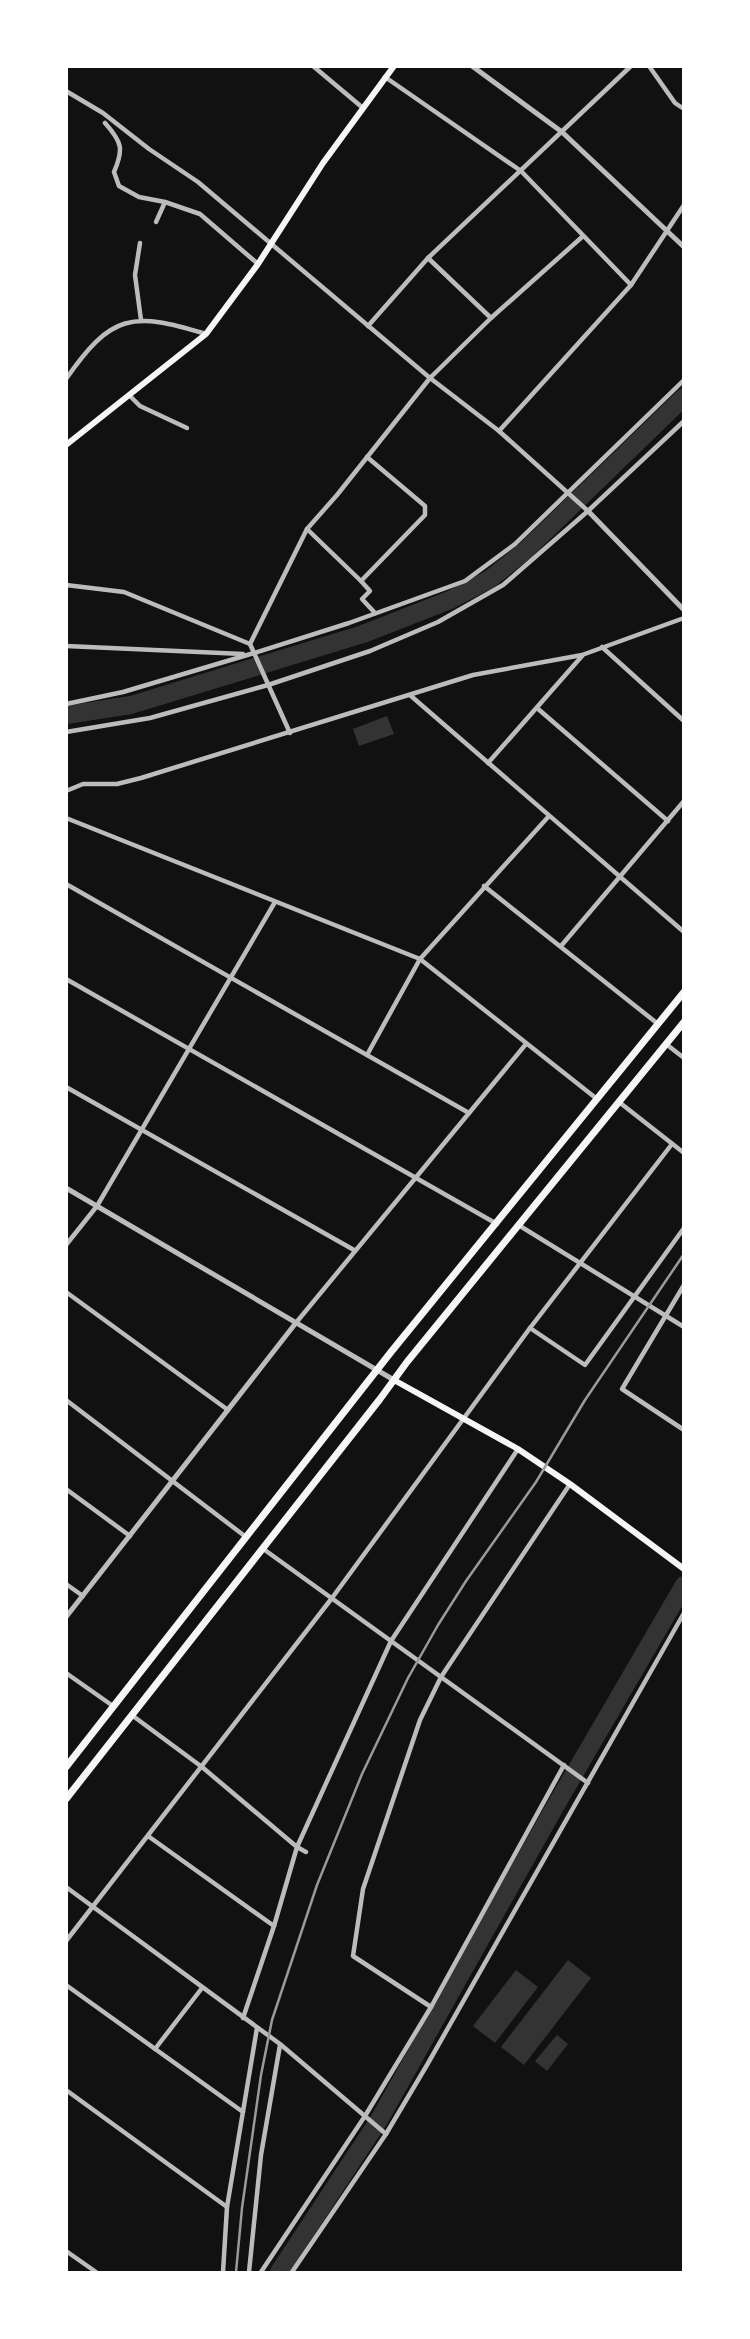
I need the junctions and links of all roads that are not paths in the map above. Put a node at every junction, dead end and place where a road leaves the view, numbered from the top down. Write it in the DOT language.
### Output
graph roads {
  1 [pos="313,66"];
  2 [pos="394,66"];
  3 [pos="472,66"];
  4 [pos="631,66"];
  5 [pos="649,66"];
  6 [pos="385,77"];
  7 [pos="66,90"];
  8 [pos="363,108"];
  9 [pos="684,109"];
  10 [pos="105,122"];
  11 [pos="562,132"];
  12 [pos="521,172"];
  13 [pos="165,202"];
  14 [pos="684,205"];
  15 [pos="156,222"];
  16 [pos="666,231"];
  17 [pos="582,237"];
  18 [pos="140,243"];
  19 [pos="271,244"];
  20 [pos="684,247"];
  21 [pos="428,258"];
  22 [pos="258,264"];
  23 [pos="631,285"];
  24 [pos="491,318"];
  25 [pos="141,320"];
  26 [pos="368,326"];
  27 [pos="206,334"];
  28 [pos="430,378"];
  29 [pos="66,379"];
  30 [pos="684,380"];
  31 [pos="131,396"];
  32 [pos="684,421"];
  33 [pos="187,428"];
  34 [pos="499,431"];
  35 [pos="66,445"];
  36 [pos="367,457"];
  37 [pos="568,492"];
  38 [pos="587,511"];
  39 [pos="307,529"];
  40 [pos="361,581"];
  41 [pos="66,585"];
  42 [pos="684,610"];
  43 [pos="375,613"];
  44 [pos="684,618"];
  45 [pos="250,644"];
  46 [pos="66,646"];
  47 [pos="602,648"];
  48 [pos="250,653"];
  49 [pos="582,655"];
  50 [pos="268,685"];
  51 [pos="410,695"];
  52 [pos="66,704"];
  53 [pos="537,708"];
  54 [pos="684,721"];
  55 [pos="66,732"];
  56 [pos="290,733"];
  57 [pos="488,763"];
  58 [pos="66,791"];
  59 [pos="684,802"];
  60 [pos="548,816"];
  61 [pos="66,818"];
  62 [pos="667,821"];
  63 [pos="619,878"];
  64 [pos="66,884"];
  65 [pos="484,886"];
  66 [pos="275,902"];
  67 [pos="684,932"];
  68 [pos="561,946"];
  69 [pos="420,959"];
  70 [pos="231,977"];
  71 [pos="66,979"];
  72 [pos="684,992"];
  73 [pos="684,1023"];
  74 [pos="658,1024"];
  75 [pos="526,1044"];
  76 [pos="666,1044"];
  77 [pos="189,1048"];
  78 [pos="367,1055"];
  79 [pos="684,1058"];
  80 [pos="66,1087"];
  81 [pos="597,1100"];
  82 [pos="619,1102"];
  83 [pos="469,1113"];
  84 [pos="142,1129"];
  85 [pos="672,1144"];
  86 [pos="684,1153"];
  87 [pos="416,1176"];
  88 [pos="66,1188"];
  89 [pos="97,1206"];
  90 [pos="497,1224"];
  91 [pos="520,1226"];
  92 [pos="684,1228"];
  93 [pos="66,1245"];
  94 [pos="354,1250"];
  95 [pos="580,1263"];
  96 [pos="684,1285"];
  97 [pos="66,1292"];
  98 [pos="633,1296"];
  99 [pos="665,1316"];
  100 [pos="295,1324"];
  101 [pos="684,1327"];
  102 [pos="530,1328"];
  103 [pos="378,1371"];
  104 [pos="394,1380"];
  105 [pos="66,1400"];
  106 [pos="228,1410"];
  107 [pos="464,1419"];
  108 [pos="684,1430"];
  109 [pos="518,1449"];
  110 [pos="173,1481"];
  111 [pos="570,1484"];
  112 [pos="66,1489"];
  113 [pos="130,1536"];
  114 [pos="246,1537"];
  115 [pos="262,1548"];
  116 [pos="684,1557"];
  117 [pos="681,1567"];
  118 [pos="66,1584"];
  119 [pos="83,1596"];
  120 [pos="332,1598"];
  121 [pos="684,1612"];
  122 [pos="66,1617"];
  123 [pos="391,1641"];
  124 [pos="66,1673"];
  125 [pos="441,1677"];
  126 [pos="113,1706"];
  127 [pos="133,1716"];
  128 [pos="564,1765"];
  129 [pos="202,1767"];
  130 [pos="66,1768"];
  131 [pos="588,1783"];
  132 [pos="66,1799"];
  133 [pos="148,1836"];
  134 [pos="297,1847"];
  135 [pos="306,1852"];
  136 [pos="66,1887"];
  137 [pos="93,1907"];
  138 [pos="274,1926"];
  139 [pos="66,1941"];
  140 [pos="66,1985"];
  141 [pos="202,1988"];
  142 [pos="431,2007"];
  143 [pos="243,2018"];
  144 [pos="257,2028"];
  145 [pos="280,2044"];
  146 [pos="155,2049"];
  147 [pos="66,2090"];
  148 [pos="243,2112"];
  149 [pos="365,2116"];
  150 [pos="386,2134"];
  151 [pos="227,2207"];
  152 [pos="66,2251"];
  153 [pos="96,2273"];
  154 [pos="223,2273"];
  155 [pos="249,2273"];
  156 [pos="261,2273"];
  157 [pos="292,2273"];
  1 -- 8 [label="street"];
  2 -- 6 [label="main road"];
  3 -- 11 [label="street"];
  4 -- 11 [label="street"];
  5 -- 9 [label="street"];
  6 -- 8 [label="main road"];
  6 -- 12 [label="street"];
  7 -- 19 [label="street"];
  8 -- 19 [label="main road"];
  10 -- 13 [label="street"];
  11 -- 12 [label="street"];
  11 -- 16 [label="street"];
  12 -- 17 [label="street"];
  12 -- 21 [label="street"];
  13 -- 15 [label="street"];
  13 -- 22 [label="street"];
  14 -- 16 [label="street"];
  16 -- 20 [label="street"];
  16 -- 23 [label="street"];
  17 -- 23 [label="street"];
  17 -- 24 [label="street"];
  18 -- 25 [label="street"];
  19 -- 22 [label="main road"];
  19 -- 26 [label="street"];
  21 -- 24 [label="street"];
  21 -- 26 [label="street"];
  22 -- 27 [label="main road"];
  23 -- 34 [label="street"];
  24 -- 28 [label="street"];
  25 -- 27 [label="street"];
  25 -- 29 [label="street"];
  26 -- 28 [label="street"];
  27 -- 31 [label="main road"];
  28 -- 34 [label="street"];
  28 -- 36 [label="street"];
  30 -- 37 [label="street"];
  31 -- 33 [label="street"];
  31 -- 35 [label="main road"];
  32 -- 38 [label="street"];
  34 -- 37 [label="street"];
  36 -- 39 [label="street"];
  36 -- 40 [label="street"];
  37 -- 38 [label="street"];
  37 -- 43 [label="street"];
  38 -- 42 [label="street"];
  38 -- 50 [label="street"];
  39 -- 40 [label="street"];
  39 -- 45 [label="street"];
  40 -- 43 [label="street"];
  41 -- 45 [label="street"];
  43 -- 48 [label="street"];
  44 -- 47 [label="street"];
  45 -- 48 [label="street"];
  46 -- 48 [label="street"];
  47 -- 49 [label="street"];
  47 -- 54 [label="street"];
  48 -- 50 [label="street"];
  48 -- 52 [label="street"];
  49 -- 51 [label="street"];
  49 -- 53 [label="street"];
  50 -- 55 [label="street"];
  50 -- 56 [label="street"];
  51 -- 56 [label="street"];
  51 -- 57 [label="street"];
  53 -- 57 [label="street"];
  53 -- 62 [label="street"];
  56 -- 58 [label="street"];
  57 -- 60 [label="street"];
  59 -- 62 [label="street"];
  60 -- 63 [label="street"];
  60 -- 65 [label="street"];
  61 -- 66 [label="street"];
  62 -- 63 [label="street"];
  63 -- 67 [label="street"];
  63 -- 68 [label="street"];
  64 -- 70 [label="street"];
  65 -- 68 [label="street"];
  65 -- 69 [label="street"];
  66 -- 69 [label="street"];
  66 -- 70 [label="street"];
  68 -- 74 [label="street"];
  69 -- 75 [label="street"];
  69 -- 78 [label="street"];
  70 -- 77 [label="street"];
  70 -- 78 [label="street"];
  71 -- 77 [label="street"];
  72 -- 74 [label="highway"];
  73 -- 76 [label="highway"];
  74 -- 81 [label="highway"];
  75 -- 81 [label="street"];
  75 -- 83 [label="street"];
  76 -- 79 [label="street"];
  76 -- 82 [label="highway"];
  77 -- 84 [label="street"];
  77 -- 87 [label="street"];
  78 -- 83 [label="street"];
  80 -- 84 [label="street"];
  81 -- 90 [label="highway"];
  82 -- 85 [label="street"];
  82 -- 91 [label="highway"];
  83 -- 87 [label="street"];
  84 -- 89 [label="street"];
  84 -- 94 [label="street"];
  85 -- 86 [label="street"];
  85 -- 95 [label="street"];
  87 -- 90 [label="street"];
  87 -- 94 [label="street"];
  88 -- 89 [label="street"];
  89 -- 93 [label="street"];
  89 -- 100 [label="street"];
  90 -- 103 [label="highway"];
  91 -- 95 [label="street"];
  91 -- 104 [label="highway"];
  92 -- 98 [label="street"];
  94 -- 100 [label="street"];
  95 -- 98 [label="street"];
  95 -- 102 [label="street"];
  96 -- 99 [label="street"];
  97 -- 106 [label="street"];
  98 -- 99 [label="street"];
  98 -- 102 [label="street"];
  99 -- 101 [label="street"];
  99 -- 108 [label="street"];
  100 -- 103 [label="street"];
  100 -- 106 [label="street"];
  102 -- 107 [label="street"];
  103 -- 104 [label="street"];
  103 -- 114 [label="highway"];
  104 -- 107 [label="main road"];
  104 -- 115 [label="highway"];
  105 -- 110 [label="street"];
  106 -- 110 [label="street"];
  107 -- 109 [label="main road"];
  107 -- 120 [label="street"];
  109 -- 111 [label="main road"];
  109 -- 123 [label="street"];
  110 -- 113 [label="street"];
  110 -- 114 [label="street"];
  111 -- 117 [label="main road"];
  111 -- 125 [label="street"];
  112 -- 113 [label="street"];
  113 -- 119 [label="street"];
  114 -- 126 [label="highway"];
  115 -- 120 [label="street"];
  115 -- 127 [label="highway"];
  116 -- 117 [label="street"];
  118 -- 119 [label="street"];
  119 -- 122 [label="street"];
  120 -- 123 [label="street"];
  120 -- 129 [label="street"];
  121 -- 131 [label="street"];
  123 -- 125 [label="street"];
  123 -- 134 [label="street"];
  124 -- 126 [label="street"];
  125 -- 128 [label="street"];
  125 -- 142 [label="street"];
  126 -- 130 [label="highway"];
  127 -- 129 [label="street"];
  127 -- 132 [label="highway"];
  128 -- 131 [label="street"];
  128 -- 142 [label="street"];
  129 -- 133 [label="street"];
  129 -- 134 [label="street"];
  131 -- 150 [label="street"];
  133 -- 137 [label="street"];
  133 -- 138 [label="street"];
  134 -- 135 [label="street"];
  134 -- 138 [label="street"];
  136 -- 137 [label="street"];
  137 -- 139 [label="street"];
  137 -- 141 [label="street"];
  138 -- 143 [label="street"];
  140 -- 146 [label="street"];
  141 -- 143 [label="street"];
  141 -- 146 [label="street"];
  142 -- 149 [label="street"];
  143 -- 144 [label="street"];
  144 -- 145 [label="street"];
  144 -- 148 [label="street"];
  145 -- 149 [label="street"];
  145 -- 155 [label="street"];
  146 -- 148 [label="street"];
  147 -- 151 [label="street"];
  148 -- 151 [label="street"];
  149 -- 150 [label="street"];
  149 -- 156 [label="street"];
  150 -- 157 [label="street"];
  151 -- 154 [label="street"];
  152 -- 153 [label="street"];
}
